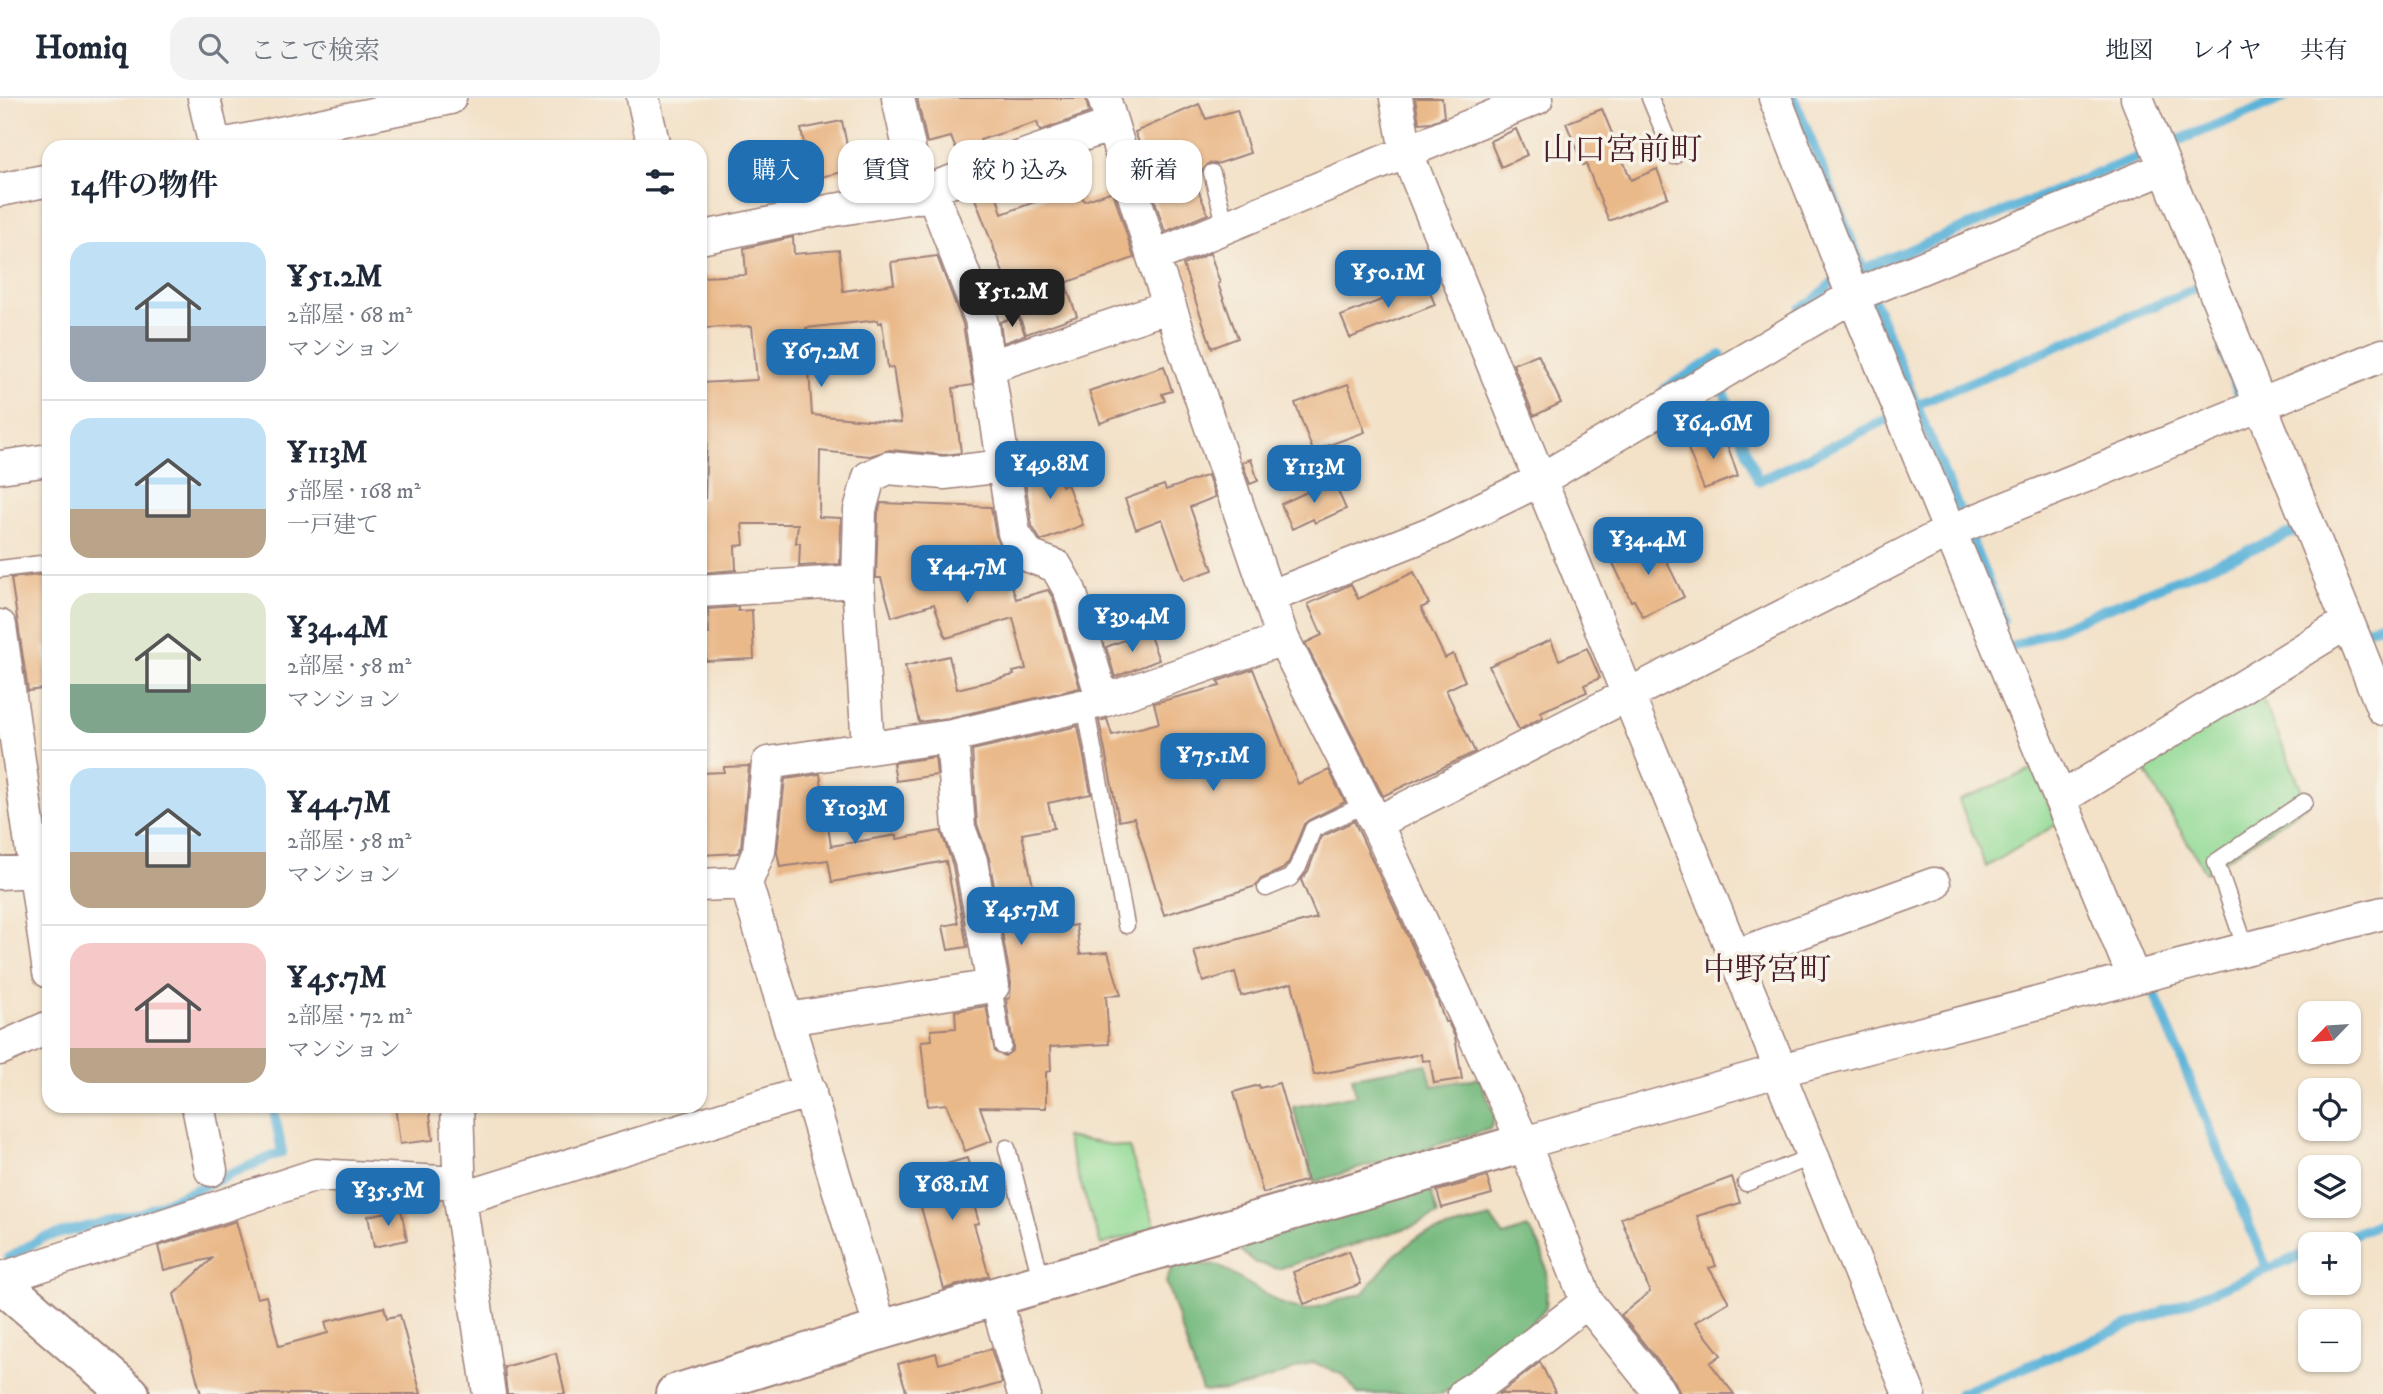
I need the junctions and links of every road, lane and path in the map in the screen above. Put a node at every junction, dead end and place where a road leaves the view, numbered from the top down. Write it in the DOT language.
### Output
graph roads {
  1 [pos="204,98"];
  2 [pos="450,98"];
  3 [pos="643,98"];
  4 [pos="898,98"];
  5 [pos="1396,98"];
  6 [pos="1536,98"];
  7 [pos="1650,98"];
  8 [pos="1775,98"];
  9 [pos="2137,98"];
  10 [pos="1108,112"];
  11 [pos="213,140"];
  12 [pos="248,140"];
  13 [pos="652,140"];
  14 [pos="910,140"];
  15 [pos="1406,151"];
  16 [pos="1674,156"];
  17 [pos="2165,168"];
  18 [pos="1212,173"];
  19 [pos="42,181"];
  20 [pos="0,190"];
  21 [pos="934,190"];
  22 [pos="880,203"];
  23 [pos="929,203"];
  24 [pos="1226,227"];
  25 [pos="707,237"];
  26 [pos="1153,257"];
  27 [pos="1853,296"];
  28 [pos="1170,306"];
  29 [pos="2383,355"];
  30 [pos="988,368"];
  31 [pos="2261,405"];
  32 [pos="42,461"];
  33 [pos="1004,466"];
  34 [pos="0,467"];
  35 [pos="1540,480"];
  36 [pos="1950,531"];
  37 [pos="42,564"];
  38 [pos="0,569"];
  39 [pos="858,581"];
  40 [pos="707,591"];
  41 [pos="1269,597"];
  42 [pos="2348,622"];
  43 [pos="0,626"];
  44 [pos="1283,639"];
  45 [pos="1627,694"];
  46 [pos="1094,703"];
  47 [pos="2383,709"];
  48 [pos="952,736"];
  49 [pos="868,748"];
  50 [pos="2060,799"];
  51 [pos="2304,802"];
  52 [pos="1371,814"];
  53 [pos="35,871"];
  54 [pos="0,873"];
  55 [pos="746,883"];
  56 [pos="1934,884"];
  57 [pos="707,885"];
  58 [pos="1266,888"];
  59 [pos="2383,913"];
  60 [pos="42,922"];
  61 [pos="1126,925"];
  62 [pos="2246,949"];
  63 [pos="1734,956"];
  64 [pos="2134,978"];
  65 [pos="993,986"];
  66 [pos="788,1019"];
  67 [pos="42,1030"];
  68 [pos="1003,1046"];
  69 [pos="0,1049"];
  70 [pos="1780,1071"];
  71 [pos="810,1091"];
  72 [pos="199,1113"];
  73 [pos="457,1113"];
  74 [pos="1524,1143"];
  75 [pos="1007,1149"];
  76 [pos="1813,1156"];
  77 [pos="211,1170"];
  78 [pos="1746,1183"];
  79 [pos="460,1191"];
  80 [pos="0,1280"];
  81 [pos="1042,1283"];
  82 [pos="995,1297"];
  83 [pos="1587,1302"];
  84 [pos="881,1330"];
  85 [pos="130,1394"];
  86 [pos="489,1394"];
  87 [pos="675,1394"];
  88 [pos="1024,1394"];
  89 [pos="1464,1394"];
  90 [pos="1661,1394"];
  91 [pos="1909,1394"];
  1 -- 11 [label="street"];
  2 -- 12 [label="street"];
  3 -- 13 [label="street"];
  4 -- 14 [label="street"];
  5 -- 15 [label="street"];
  6 -- 15 [label="street"];
  7 -- 16 [label="lane"];
  8 -- 27 [label="street"];
  9 -- 17 [label="street"];
  10 -- 21 [label="street"];
  10 -- 26 [label="street"];
  15 -- 24 [label="street"];
  15 -- 35 [label="street"];
  17 -- 27 [label="street"];
  17 -- 31 [label="street"];
  18 -- 24 [label="lane"];
  19 -- 20 [label="street"];
  22 -- 25 [label="street"];
  23 -- 30 [label="street"];
  24 -- 26 [label="street"];
  26 -- 28 [label="street"];
  27 -- 35 [label="street"];
  27 -- 36 [label="street"];
  28 -- 30 [label="street"];
  28 -- 41 [label="street"];
  29 -- 31 [label="street"];
  30 -- 33 [label="street"];
  31 -- 36 [label="street"];
  31 -- 42 [label="street"];
  32 -- 34 [label="street"];
  33 -- 39 [label="street"];
  33 -- 46 [label="street"];
  35 -- 41 [label="street"];
  35 -- 45 [label="street"];
  36 -- 45 [label="street"];
  36 -- 50 [label="street"];
  37 -- 38 [label="lane"];
  39 -- 40 [label="street"];
  39 -- 49 [label="street"];
  41 -- 44 [label="street"];
  42 -- 47 [label="street"];
  42 -- 50 [label="street"];
  43 -- 53 [label="street"];
  44 -- 46 [label="street"];
  44 -- 52 [label="street"];
  45 -- 52 [label="street"];
  45 -- 63 [label="street"];
  46 -- 48 [label="street"];
  46 -- 61 [label="lane"];
  48 -- 49 [label="street"];
  48 -- 65 [label="street"];
  49 -- 55 [label="street"];
  50 -- 64 [label="street"];
  51 -- 62 [label="lane"];
  52 -- 58 [label="lane"];
  52 -- 74 [label="street"];
  53 -- 54 [label="street"];
  53 -- 60 [label="street"];
  55 -- 57 [label="street"];
  55 -- 66 [label="street"];
  56 -- 63 [label="street"];
  59 -- 62 [label="street"];
  62 -- 64 [label="street"];
  63 -- 70 [label="street"];
  64 -- 70 [label="street"];
  65 -- 66 [label="street"];
  65 -- 68 [label="lane"];
  66 -- 71 [label="street"];
  67 -- 69 [label="street"];
  70 -- 74 [label="street"];
  70 -- 76 [label="street"];
  71 -- 79 [label="street"];
  71 -- 84 [label="street"];
  72 -- 77 [label="street"];
  73 -- 79 [label="street"];
  74 -- 81 [label="street"];
  74 -- 83 [label="street"];
  75 -- 81 [label="lane"];
  76 -- 78 [label="lane"];
  76 -- 91 [label="street"];
  79 -- 80 [label="street"];
  79 -- 86 [label="street"];
  80 -- 85 [label="street"];
  81 -- 82 [label="street"];
  82 -- 84 [label="street"];
  82 -- 88 [label="street"];
  83 -- 89 [label="street"];
  83 -- 90 [label="street"];
  84 -- 87 [label="street"];
}
